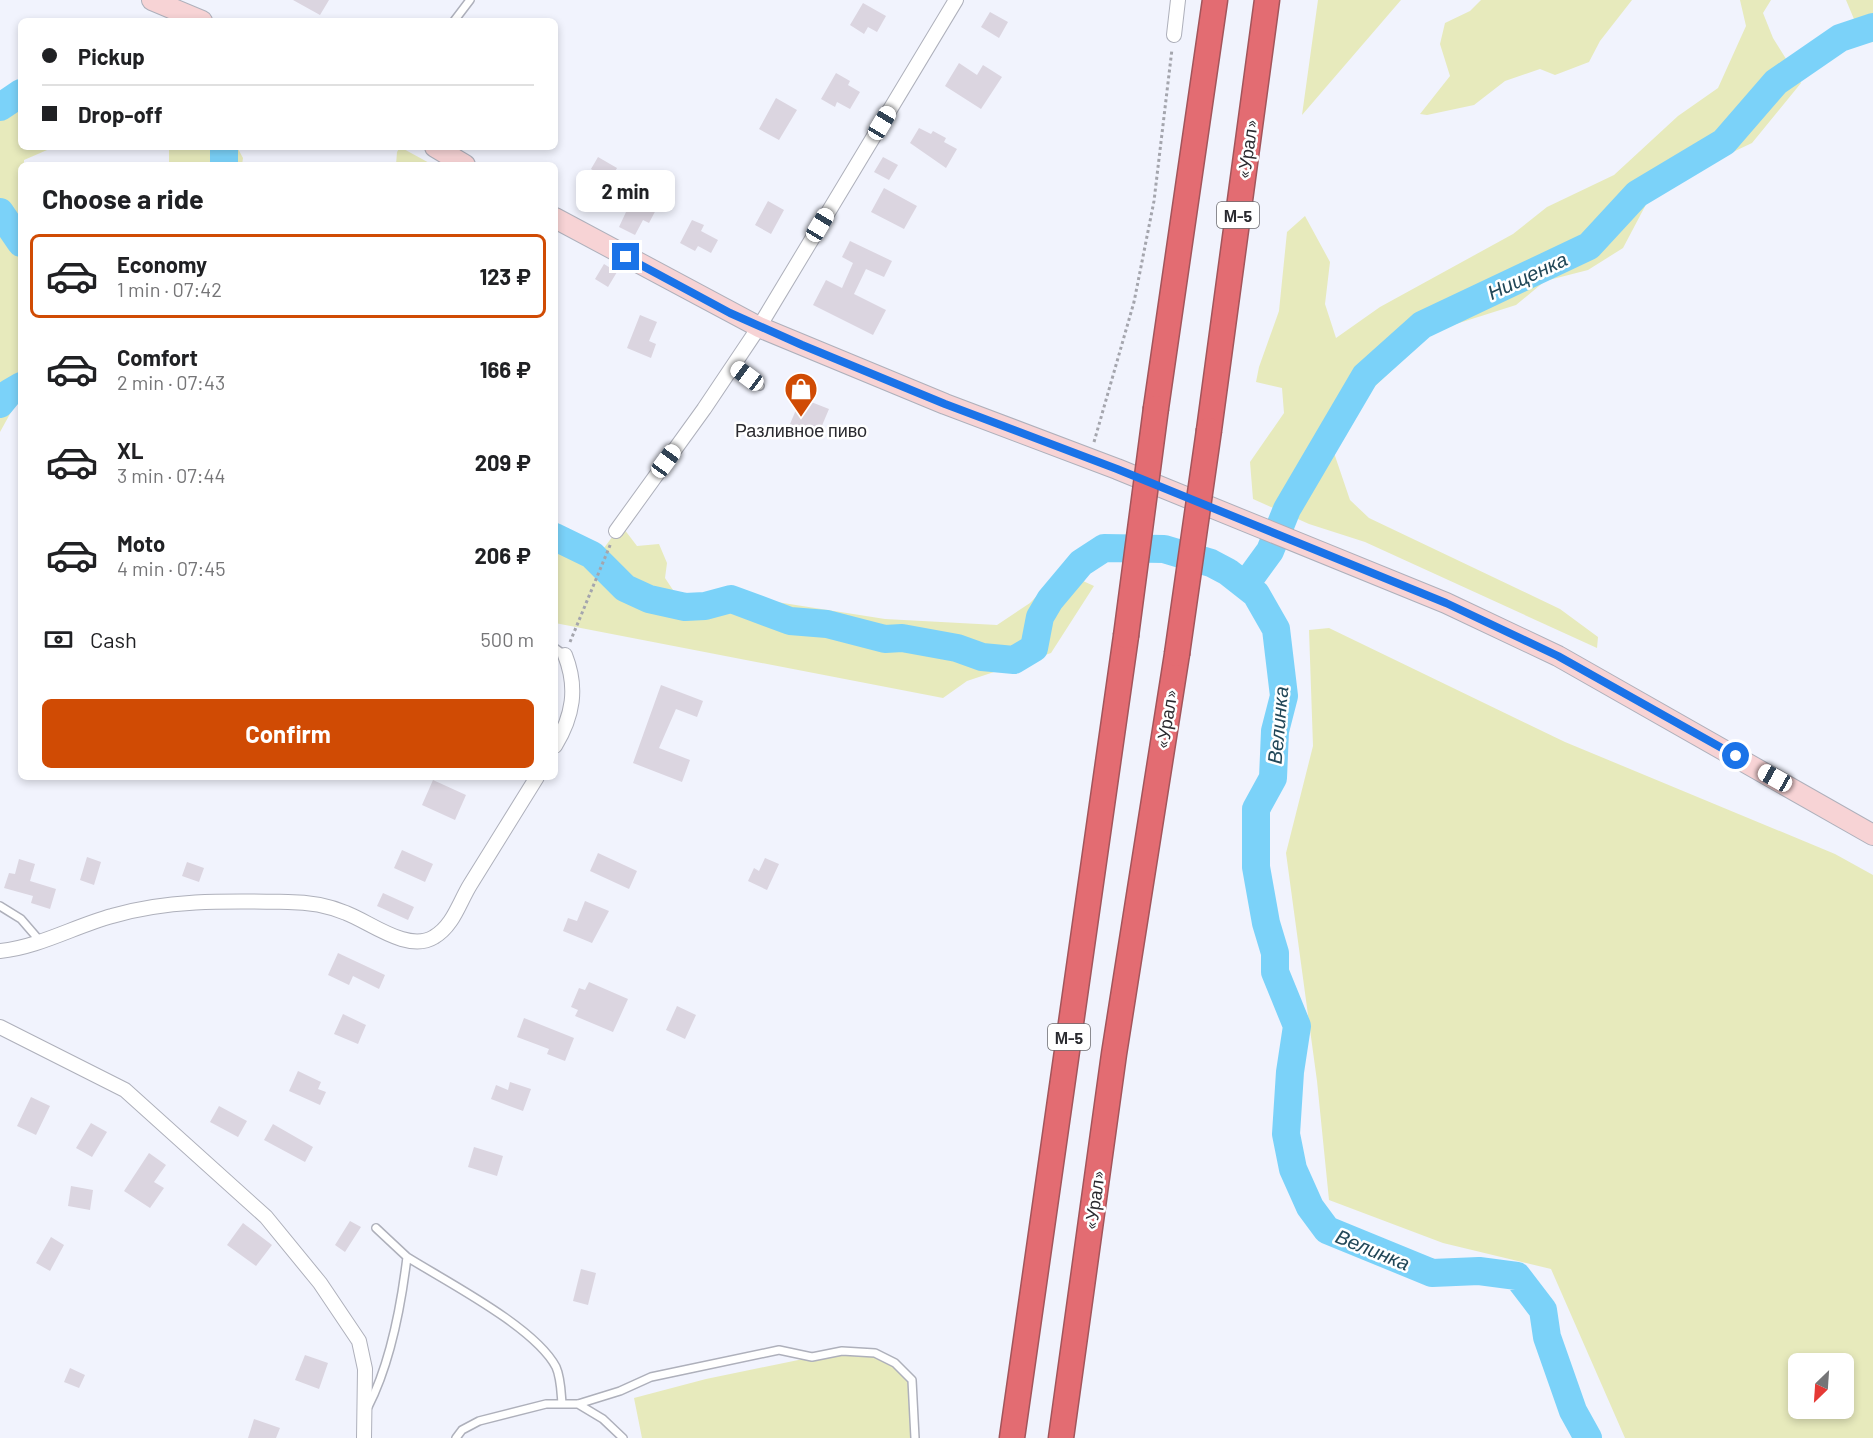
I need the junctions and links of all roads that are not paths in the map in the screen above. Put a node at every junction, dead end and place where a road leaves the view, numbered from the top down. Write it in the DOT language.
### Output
graph roads {
  1 [pos="152,0"];
  2 [pos="470,0"];
  3 [pos="956,0"];
  4 [pos="1178,0"];
  5 [pos="1215,0"];
  6 [pos="1267,0"];
  7 [pos="195,18"];
  8 [pos="456,18"];
  9 [pos="1174,34"];
  10 [pos="440,150"];
  11 [pos="460,162"];
  12 [pos="558,220"];
  13 [pos="759,327"];
  14 [pos="733,366"];
  15 [pos="760,386"];
  16 [pos="616,531"];
  17 [pos="560,651"];
  18 [pos="558,741"];
  19 [pos="535,780"];
  20 [pos="1873,836"];
  21 [pos="0,906"];
  22 [pos="40,941"];
  23 [pos="0,951"];
  24 [pos="0,1027"];
  25 [pos="376,1228"];
  26 [pos="407,1257"];
  27 [pos="562,1404"];
  28 [pos="578,1404"];
  29 [pos="365,1414"];
  30 [pos="364,1438"];
  31 [pos="456,1438"];
  32 [pos="623,1438"];
  33 [pos="915,1438"];
  34 [pos="1012,1438"];
  35 [pos="1061,1438"];
  1 -- 7 [label="street"];
  2 -- 8 [label="lane"];
  3 -- 13 [label="street"];
  4 -- 9 [label="street"];
  5 -- 34 [label="highway, М-5, bridge"];
  6 -- 35 [label="highway, «Урал» / М-5, bridge"];
  10 -- 11 [label="street"];
  12 -- 13 [label="street"];
  13 -- 14 [label="street"];
  13 -- 20 [label="street"];
  14 -- 15 [label="lane"];
  14 -- 16 [label="street"];
  17 -- 18 [label="street"];
  19 -- 22 [label="street"];
  21 -- 22 [label="lane"];
  22 -- 23 [label="street"];
  24 -- 29 [label="street"];
  25 -- 26 [label="lane"];
  26 -- 27 [label="lane"];
  26 -- 29 [label="lane"];
  27 -- 28 [label="lane"];
  27 -- 31 [label="lane"];
  28 -- 32 [label="lane"];
  28 -- 33 [label="lane"];
  29 -- 30 [label="street"];
}
